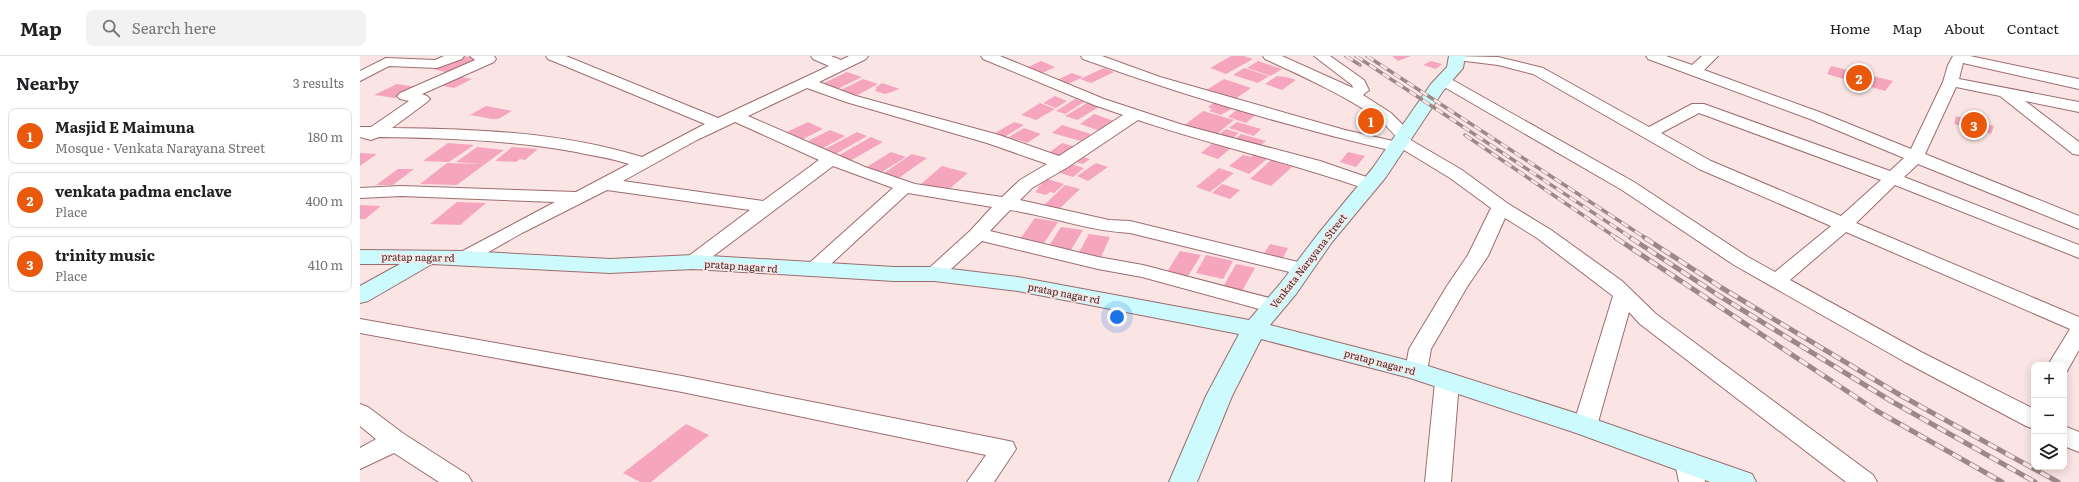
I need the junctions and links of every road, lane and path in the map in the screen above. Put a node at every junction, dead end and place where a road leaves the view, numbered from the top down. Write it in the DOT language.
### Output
graph roads {
  1 [pos="457,56"];
  2 [pos="477,56"];
  3 [pos="553,56"];
  4 [pos="818,56"];
  5 [pos="860,56"];
  6 [pos="988,56"];
  7 [pos="1088,56"];
  8 [pos="1270,56"];
  9 [pos="1321,56"];
  10 [pos="1457,56"];
  11 [pos="1653,56"];
  12 [pos="1712,56"];
  13 [pos="1954,59"];
  14 [pos="841,65"];
  15 [pos="1694,71"];
  16 [pos="360,77"];
  17 [pos="806,82"];
  18 [pos="1444,82"];
  19 [pos="1951,82"];
  20 [pos="2079,84"];
  21 [pos="1348,92"];
  22 [pos="2003,92"];
  23 [pos="2079,107"];
  24 [pos="1136,114"];
  25 [pos="735,116"];
  26 [pos="718,124"];
  27 [pos="367,132"];
  28 [pos="1649,133"];
  29 [pos="2057,133"];
  30 [pos="2079,138"];
  31 [pos="1401,141"];
  32 [pos="360,142"];
  33 [pos="2079,150"];
  34 [pos="1916,156"];
  35 [pos="831,159"];
  36 [pos="644,163"];
  37 [pos="1062,163"];
  38 [pos="1892,178"];
  39 [pos="605,184"];
  40 [pos="1369,184"];
  41 [pos="905,187"];
  42 [pos="360,193"];
  43 [pos="578,197"];
  44 [pos="1008,203"];
  45 [pos="766,207"];
  46 [pos="1501,207"];
  47 [pos="2079,223"];
  48 [pos="1843,225"];
  49 [pos="978,234"];
  50 [pos="2079,252"];
  51 [pos="360,257"];
  52 [pos="428,257"];
  53 [pos="464,258"];
  54 [pos="693,262"];
  55 [pos="1302,269"];
  56 [pos="813,270"];
  57 [pos="934,274"];
  58 [pos="1776,281"];
  59 [pos="1624,294"];
  60 [pos="360,296"];
  61 [pos="1274,306"];
  62 [pos="2079,325"];
  63 [pos="360,326"];
  64 [pos="1254,329"];
  65 [pos="2079,332"];
  66 [pos="2061,362"];
  67 [pos="1416,371"];
  68 [pos="1448,382"];
  69 [pos="360,413"];
  70 [pos="2031,414"];
  71 [pos="1585,426"];
  72 [pos="2067,437"];
  73 [pos="395,440"];
  74 [pos="2079,443"];
  75 [pos="360,459"];
  76 [pos="1690,472"];
  77 [pos="460,482"];
  78 [pos="980,482"];
  79 [pos="1183,482"];
  80 [pos="1438,482"];
  81 [pos="1742,482"];
  82 [pos="1864,482"];
  1 -- 16 [label="street"];
  2 -- 27 [label="street"];
  3 -- 26 [label="street"];
  4 -- 14 [label="street"];
  5 -- 14 [label="street"];
  6 -- 24 [label="street"];
  7 -- 31 [label="street"];
  8 -- 21 [label="street"];
  9 -- 21 [label="street"];
  10 -- 18 [label="street, Venkata Narayana Street"];
  10 -- 28 [label="street"];
  11 -- 15 [label="street"];
  12 -- 15 [label="street"];
  13 -- 19 [label="street"];
  13 -- 20 [label="street"];
  14 -- 17 [label="street"];
  15 -- 34 [label="street"];
  17 -- 25 [label="street"];
  17 -- 37 [label="street"];
  18 -- 31 [label="street, Venkata Narayana Street"];
  18 -- 58 [label="street"];
  19 -- 22 [label="street"];
  19 -- 34 [label="street"];
  21 -- 31 [label="street"];
  22 -- 23 [label="street"];
  22 -- 29 [label="street"];
  24 -- 37 [label="street"];
  24 -- 40 [label="street"];
  25 -- 26 [label="street"];
  25 -- 35 [label="street"];
  26 -- 36 [label="street"];
  27 -- 32 [label="street"];
  27 -- 36 [label="street"];
  28 -- 38 [label="street"];
  28 -- 48 [label="street"];
  29 -- 30 [label="street"];
  29 -- 33 [label="street"];
  31 -- 40 [label="street, Venkata Narayana Street"];
  31 -- 46 [label="street"];
  34 -- 38 [label="street"];
  34 -- 47 [label="street"];
  35 -- 41 [label="street"];
  35 -- 45 [label="street"];
  36 -- 39 [label="street"];
  37 -- 44 [label="street"];
  38 -- 48 [label="street"];
  38 -- 50 [label="street"];
  39 -- 43 [label="street"];
  39 -- 45 [label="street"];
  40 -- 55 [label="street, Venkata Narayana Street"];
  41 -- 44 [label="street"];
  41 -- 56 [label="street"];
  42 -- 43 [label="street"];
  43 -- 53 [label="street"];
  44 -- 49 [label="street"];
  44 -- 55 [label="street"];
  45 -- 54 [label="street"];
  46 -- 59 [label="street"];
  46 -- 67 [label="street"];
  48 -- 58 [label="street"];
  48 -- 62 [label="street"];
  49 -- 57 [label="street"];
  49 -- 61 [label="street"];
  51 -- 52 [label="street, pratap nagar rd"];
  52 -- 53 [label="street, pratap nagar rd"];
  52 -- 60 [label="street"];
  53 -- 54 [label="street, pratap nagar rd"];
  54 -- 56 [label="street, pratap nagar rd"];
  55 -- 61 [label="street, Venkata Narayana Street"];
  56 -- 57 [label="street, pratap nagar rd"];
  57 -- 64 [label="street, pratap nagar rd"];
  58 -- 70 [label="street"];
  59 -- 71 [label="street"];
  59 -- 82 [label="street"];
  61 -- 64 [label="street, Venkata Narayana Street"];
  63 -- 78 [label="street"];
  64 -- 67 [label="street, pratap nagar rd"];
  64 -- 79 [label="street, Venkata Narayana Street"];
  65 -- 66 [label="street"];
  67 -- 68 [label="street, pratap nagar rd"];
  68 -- 71 [label="street, pratap nagar rd"];
  68 -- 80 [label="street"];
  69 -- 73 [label="street"];
  71 -- 76 [label="street, pratap nagar rd"];
  72 -- 74 [label="street"];
  73 -- 75 [label="street"];
  73 -- 77 [label="street"];
  76 -- 81 [label="street, pratap nagar rd"];
}
